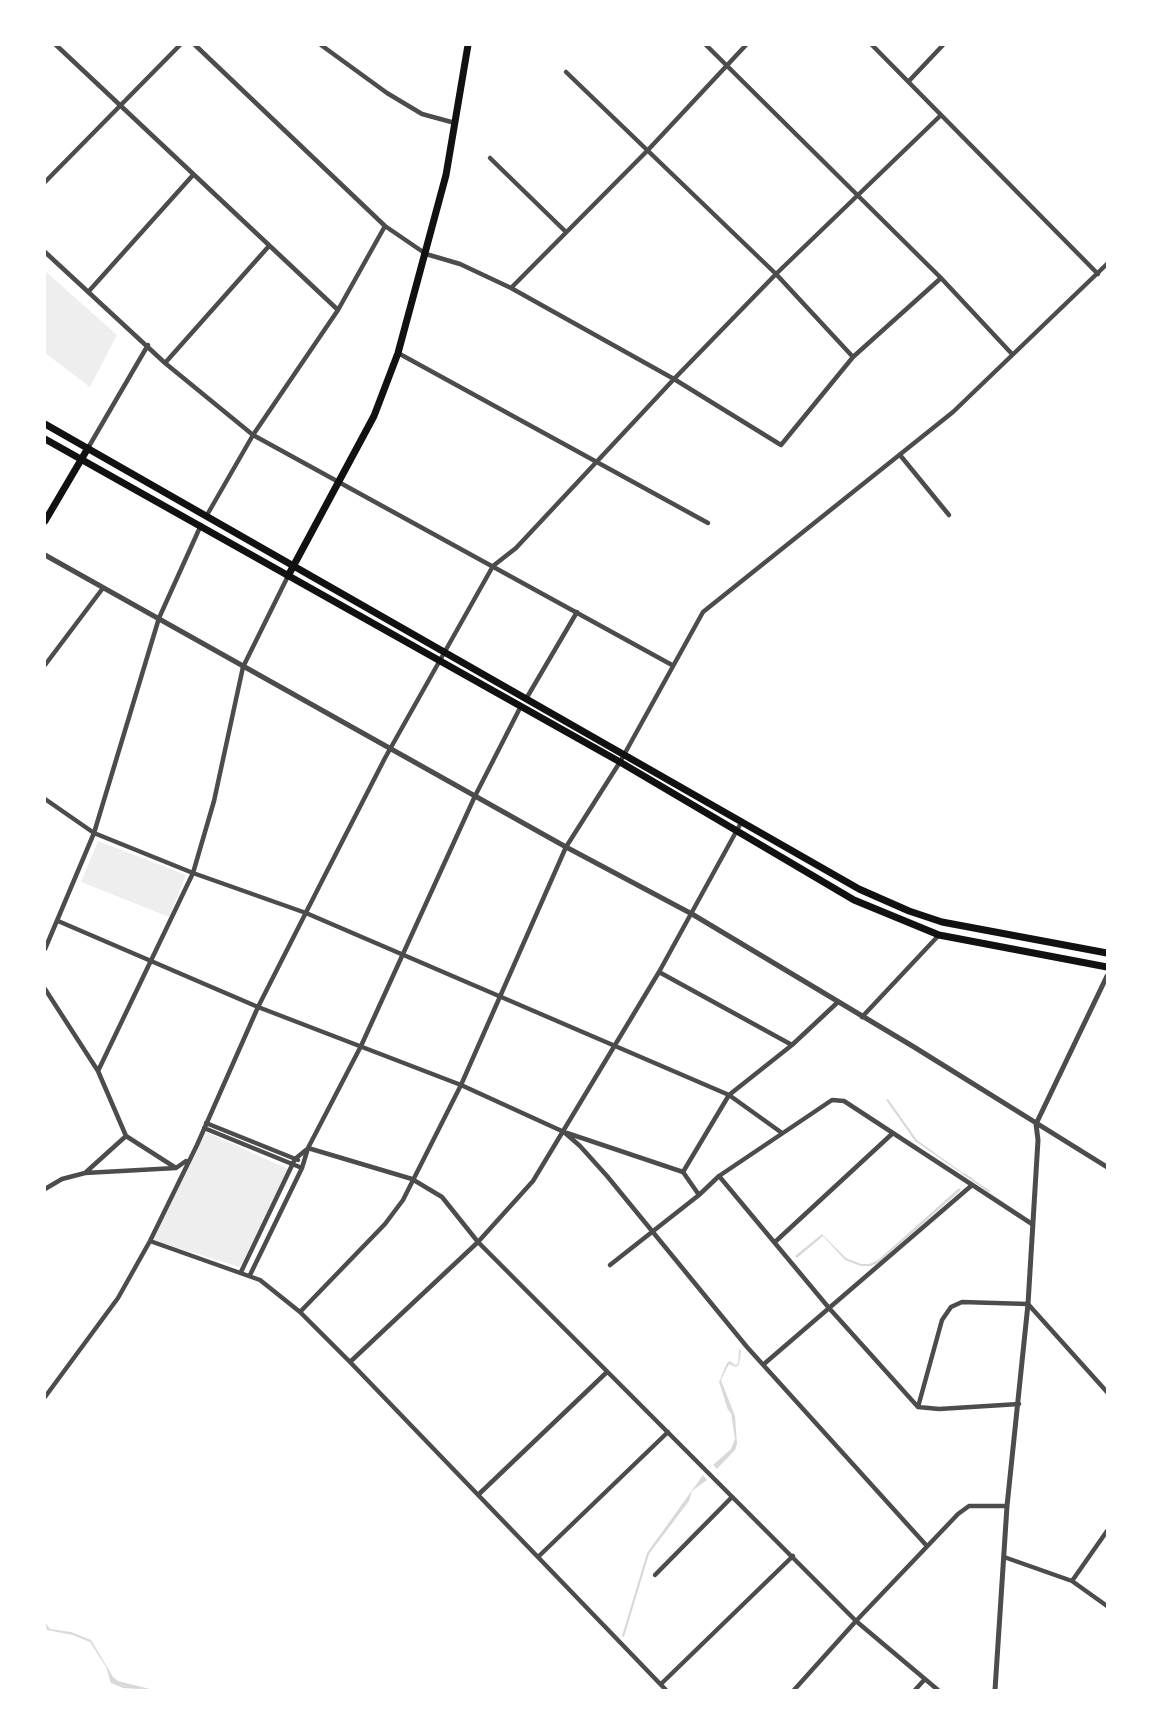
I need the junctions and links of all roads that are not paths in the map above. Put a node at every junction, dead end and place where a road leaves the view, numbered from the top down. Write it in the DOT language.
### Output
graph roads {
  1 [pos="56,45"];
  2 [pos="180,45"];
  3 [pos="195,45"];
  4 [pos="321,45"];
  5 [pos="468,45"];
  6 [pos="706,45"];
  7 [pos="746,45"];
  8 [pos="872,45"];
  9 [pos="943,45"];
  10 [pos="726,65"];
  11 [pos="566,72"];
  12 [pos="909,81"];
  13 [pos="121,105"];
  14 [pos="940,116"];
  15 [pos="455,123"];
  16 [pos="648,150"];
  17 [pos="490,159"];
  18 [pos="193,175"];
  19 [pos="45,182"];
  20 [pos="856,196"];
  21 [pos="385,226"];
  22 [pos="566,232"];
  23 [pos="269,246"];
  24 [pos="45,252"];
  25 [pos="426,254"];
  26 [pos="1107,264"];
  27 [pos="776,274"];
  28 [pos="1098,274"];
  29 [pos="941,278"];
  30 [pos="511,288"];
  31 [pos="89,291"];
  32 [pos="338,310"];
  33 [pos="148,345"];
  34 [pos="398,353"];
  35 [pos="1012,354"];
  36 [pos="853,357"];
  37 [pos="165,363"];
  38 [pos="674,379"];
  39 [pos="45,424"];
  40 [pos="253,435"];
  41 [pos="45,440"];
  42 [pos="88,448"];
  43 [pos="900,455"];
  44 [pos="81,460"];
  45 [pos="596,461"];
  46 [pos="341,481"];
  47 [pos="207,515"];
  48 [pos="949,515"];
  49 [pos="45,521"];
  50 [pos="708,523"];
  51 [pos="201,525"];
  52 [pos="45,555"];
  53 [pos="294,566"];
  54 [pos="494,566"];
  55 [pos="288,576"];
  56 [pos="103,588"];
  57 [pos="577,612"];
  58 [pos="159,618"];
  59 [pos="444,652"];
  60 [pos="438,662"];
  61 [pos="45,665"];
  62 [pos="672,665"];
  63 [pos="243,667"];
  64 [pos="526,699"];
  65 [pos="521,706"];
  66 [pos="390,748"];
  67 [pos="624,754"];
  68 [pos="620,762"];
  69 [pos="475,796"];
  70 [pos="45,799"];
  71 [pos="742,821"];
  72 [pos="736,832"];
  73 [pos="94,833"];
  74 [pos="566,847"];
  75 [pos="193,873"];
  76 [pos="306,912"];
  77 [pos="692,914"];
  78 [pos="57,921"];
  79 [pos="939,935"];
  80 [pos="45,949"];
  81 [pos="1107,954"];
  82 [pos="403,955"];
  83 [pos="151,960"];
  84 [pos="1107,967"];
  85 [pos="659,972"];
  86 [pos="1107,976"];
  87 [pos="45,989"];
  88 [pos="500,997"];
  89 [pos="838,1002"];
  90 [pos="258,1007"];
  91 [pos="862,1017"];
  92 [pos="792,1045"];
  93 [pos="361,1046"];
  94 [pos="613,1047"];
  95 [pos="98,1071"];
  96 [pos="461,1085"];
  97 [pos="729,1095"];
  98 [pos="1036,1124"];
  99 [pos="205,1126"];
  100 [pos="564,1132"];
  101 [pos="782,1133"];
  102 [pos="893,1133"];
  103 [pos="126,1136"];
  104 [pos="308,1148"];
  105 [pos="188,1160"];
  106 [pos="294,1161"];
  107 [pos="302,1165"];
  108 [pos="1107,1167"];
  109 [pos="176,1168"];
  110 [pos="683,1172"];
  111 [pos="85,1173"];
  112 [pos="719,1176"];
  113 [pos="412,1179"];
  114 [pos="971,1186"];
  115 [pos="45,1189"];
  116 [pos="699,1196"];
  117 [pos="1032,1224"];
  118 [pos="653,1233"];
  119 [pos="150,1241"];
  120 [pos="477,1242"];
  121 [pos="775,1242"];
  122 [pos="610,1265"];
  123 [pos="241,1272"];
  124 [pos="250,1275"];
  125 [pos="1028,1304"];
  126 [pos="830,1308"];
  127 [pos="300,1312"];
  128 [pos="350,1362"];
  129 [pos="764,1364"];
  130 [pos="607,1372"];
  131 [pos="1107,1392"];
  132 [pos="45,1397"];
  133 [pos="1019,1404"];
  134 [pos="918,1407"];
  135 [pos="668,1432"];
  136 [pos="478,1495"];
  137 [pos="732,1497"];
  138 [pos="1007,1506"];
  139 [pos="1107,1531"];
  140 [pos="926,1545"];
  141 [pos="793,1556"];
  142 [pos="538,1557"];
  143 [pos="1005,1557"];
  144 [pos="655,1575"];
  145 [pos="1072,1581"];
  146 [pos="1107,1606"];
  147 [pos="856,1621"];
  148 [pos="926,1679"];
  149 [pos="661,1684"];
  150 [pos="666,1690"];
  151 [pos="794,1690"];
  152 [pos="915,1690"];
  153 [pos="938,1690"];
  154 [pos="995,1690"];
  1 -- 13 [label="street"];
  2 -- 13 [label="street"];
  3 -- 21 [label="street"];
  4 -- 15 [label="street"];
  5 -- 15 [label="main road"];
  6 -- 10 [label="street"];
  7 -- 10 [label="street"];
  8 -- 12 [label="street"];
  9 -- 12 [label="street"];
  10 -- 16 [label="street"];
  10 -- 20 [label="street"];
  11 -- 16 [label="street"];
  12 -- 14 [label="street"];
  13 -- 18 [label="street"];
  13 -- 19 [label="street"];
  14 -- 20 [label="street"];
  14 -- 28 [label="street"];
  15 -- 25 [label="main road"];
  16 -- 22 [label="street"];
  16 -- 27 [label="street"];
  17 -- 22 [label="street"];
  18 -- 23 [label="street"];
  18 -- 31 [label="street"];
  20 -- 27 [label="street"];
  20 -- 29 [label="street"];
  21 -- 25 [label="street"];
  21 -- 32 [label="street"];
  22 -- 30 [label="street"];
  23 -- 32 [label="street"];
  23 -- 37 [label="street"];
  24 -- 31 [label="street"];
  25 -- 30 [label="street"];
  25 -- 34 [label="main road"];
  26 -- 28 [label="street"];
  27 -- 36 [label="street"];
  27 -- 38 [label="street"];
  28 -- 35 [label="street"];
  29 -- 35 [label="street"];
  29 -- 36 [label="street"];
  30 -- 38 [label="street"];
  31 -- 33 [label="street"];
  32 -- 40 [label="street"];
  33 -- 37 [label="street"];
  33 -- 42 [label="street"];
  34 -- 45 [label="street"];
  34 -- 46 [label="main road"];
  35 -- 43 [label="street"];
  36 -- 38 [label="street"];
  37 -- 40 [label="street"];
  38 -- 45 [label="street"];
  39 -- 42 [label="main road"];
  40 -- 46 [label="street"];
  40 -- 47 [label="street"];
  41 -- 44 [label="main road"];
  42 -- 44 [label="main road"];
  42 -- 47 [label="main road"];
  43 -- 48 [label="street"];
  43 -- 62 [label="street"];
  44 -- 49 [label="main road"];
  44 -- 51 [label="main road"];
  45 -- 50 [label="street"];
  45 -- 54 [label="street"];
  46 -- 53 [label="main road"];
  46 -- 54 [label="street"];
  47 -- 53 [label="main road"];
  51 -- 55 [label="main road"];
  51 -- 58 [label="street"];
  52 -- 56 [label="street"];
  53 -- 55 [label="main road"];
  53 -- 59 [label="main road"];
  54 -- 57 [label="street"];
  54 -- 59 [label="street"];
  55 -- 60 [label="main road"];
  55 -- 63 [label="street"];
  56 -- 58 [label="street"];
  56 -- 61 [label="street"];
  57 -- 62 [label="street"];
  57 -- 64 [label="street"];
  58 -- 63 [label="street"];
  58 -- 73 [label="street"];
  59 -- 60 [label="street"];
  59 -- 64 [label="main road"];
  60 -- 65 [label="main road"];
  60 -- 66 [label="street"];
  62 -- 67 [label="street"];
  63 -- 66 [label="street"];
  63 -- 75 [label="street"];
  64 -- 67 [label="main road"];
  65 -- 68 [label="main road"];
  65 -- 69 [label="street"];
  66 -- 69 [label="street"];
  66 -- 76 [label="street"];
  67 -- 68 [label="street"];
  67 -- 71 [label="main road"];
  68 -- 72 [label="main road"];
  68 -- 74 [label="street"];
  69 -- 74 [label="street"];
  69 -- 82 [label="street"];
  70 -- 73 [label="street"];
  71 -- 72 [label="street"];
  71 -- 81 [label="main road"];
  72 -- 77 [label="street"];
  72 -- 79 [label="main road"];
  73 -- 75 [label="street"];
  73 -- 78 [label="street"];
  74 -- 77 [label="street"];
  74 -- 88 [label="street"];
  75 -- 76 [label="street"];
  75 -- 83 [label="street"];
  76 -- 82 [label="street"];
  76 -- 90 [label="street"];
  77 -- 85 [label="street"];
  77 -- 89 [label="street"];
  78 -- 80 [label="street"];
  78 -- 83 [label="street"];
  79 -- 84 [label="main road"];
  79 -- 91 [label="street"];
  82 -- 88 [label="street"];
  82 -- 93 [label="street"];
  83 -- 90 [label="street"];
  83 -- 95 [label="street"];
  85 -- 92 [label="street"];
  85 -- 94 [label="street"];
  86 -- 98 [label="street"];
  87 -- 95 [label="street"];
  88 -- 94 [label="street"];
  88 -- 96 [label="street"];
  89 -- 91 [label="street"];
  89 -- 92 [label="street"];
  90 -- 93 [label="street"];
  90 -- 99 [label="street"];
  91 -- 98 [label="street"];
  92 -- 97 [label="street"];
  93 -- 96 [label="street"];
  93 -- 104 [label="street"];
  94 -- 97 [label="street"];
  94 -- 100 [label="street"];
  95 -- 103 [label="street"];
  96 -- 100 [label="street"];
  96 -- 113 [label="street"];
  97 -- 101 [label="street"];
  97 -- 110 [label="street"];
  98 -- 108 [label="street"];
  98 -- 117 [label="street"];
  99 -- 105 [label="street"];
  99 -- 106 [label="street"];
  100 -- 110 [label="street"];
  100 -- 118 [label="street"];
  100 -- 120 [label="street"];
  101 -- 102 [label="street"];
  101 -- 112 [label="street"];
  102 -- 114 [label="street"];
  102 -- 121 [label="street"];
  103 -- 109 [label="street"];
  103 -- 111 [label="street"];
  104 -- 106 [label="street"];
  104 -- 107 [label="street"];
  104 -- 113 [label="street"];
  105 -- 109 [label="street"];
  105 -- 119 [label="street"];
  106 -- 107 [label="street"];
  106 -- 123 [label="street"];
  107 -- 124 [label="street"];
  109 -- 111 [label="street"];
  110 -- 116 [label="street"];
  111 -- 115 [label="street"];
  112 -- 116 [label="street"];
  112 -- 121 [label="street"];
  113 -- 120 [label="street"];
  113 -- 127 [label="street"];
  114 -- 117 [label="street"];
  114 -- 126 [label="street"];
  116 -- 118 [label="street"];
  117 -- 125 [label="street"];
  118 -- 122 [label="street"];
  118 -- 129 [label="street"];
  119 -- 123 [label="street"];
  119 -- 132 [label="street"];
  120 -- 128 [label="street"];
  120 -- 130 [label="street"];
  121 -- 126 [label="street"];
  123 -- 124 [label="street"];
  124 -- 127 [label="street"];
  125 -- 131 [label="street"];
  125 -- 133 [label="street"];
  125 -- 134 [label="street"];
  126 -- 129 [label="street"];
  126 -- 134 [label="street"];
  127 -- 128 [label="street"];
  128 -- 136 [label="street"];
  129 -- 140 [label="street"];
  130 -- 135 [label="street"];
  130 -- 136 [label="street"];
  133 -- 134 [label="street"];
  133 -- 138 [label="street"];
  135 -- 137 [label="street"];
  135 -- 142 [label="street"];
  136 -- 142 [label="street"];
  137 -- 141 [label="street"];
  137 -- 144 [label="street"];
  138 -- 140 [label="street"];
  138 -- 143 [label="street"];
  139 -- 145 [label="street"];
  140 -- 147 [label="street"];
  141 -- 147 [label="street"];
  141 -- 149 [label="street"];
  142 -- 149 [label="street"];
  143 -- 145 [label="street"];
  143 -- 154 [label="street"];
  145 -- 146 [label="street"];
  147 -- 148 [label="street"];
  147 -- 151 [label="street"];
  148 -- 152 [label="street"];
  148 -- 153 [label="street"];
  149 -- 150 [label="street"];
}
